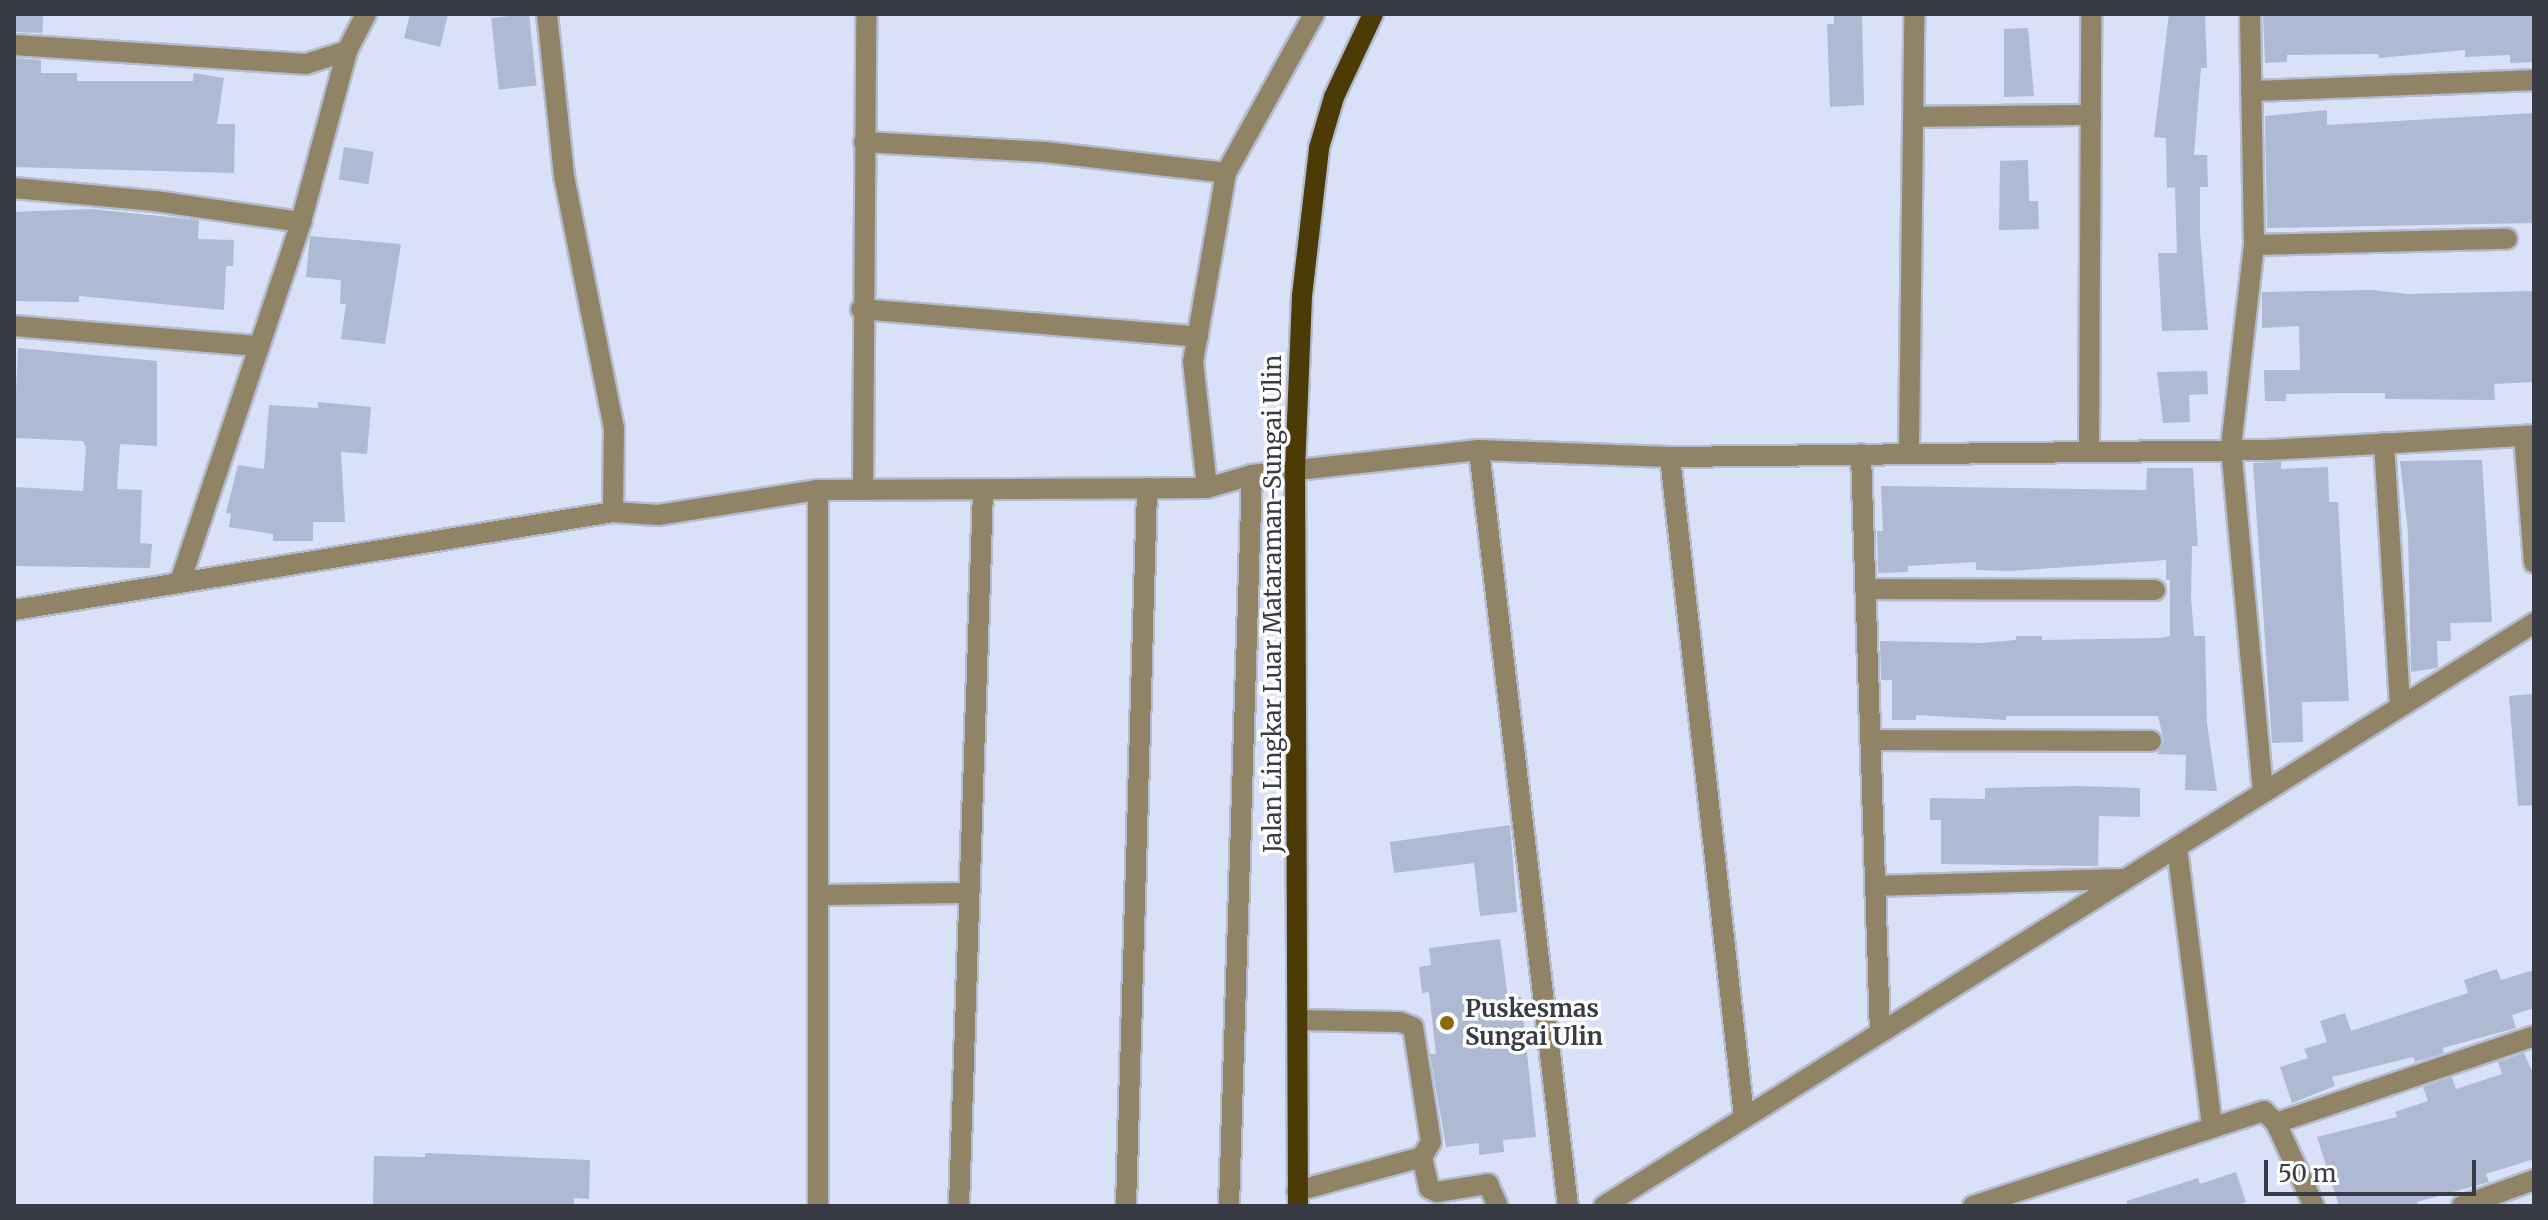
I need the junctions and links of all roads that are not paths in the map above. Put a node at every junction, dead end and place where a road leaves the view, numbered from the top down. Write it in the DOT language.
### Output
graph roads {
  1 [pos="366,14"];
  2 [pos="547,14"];
  3 [pos="866,14"];
  4 [pos="1314,14"];
  5 [pos="1373,14"];
  6 [pos="1914,14"];
  7 [pos="2091,14"];
  8 [pos="2250,14"];
  9 [pos="14,45"];
  10 [pos="347,51"];
  11 [pos="2534,80"];
  12 [pos="2251,91"];
  13 [pos="2091,115"];
  14 [pos="1915,117"];
  15 [pos="864,142"];
  16 [pos="1226,173"];
  17 [pos="14,188"];
  18 [pos="301,222"];
  19 [pos="2507,239"];
  20 [pos="2254,245"];
  21 [pos="861,309"];
  22 [pos="14,326"];
  23 [pos="1198,337"];
  24 [pos="259,346"];
  25 [pos="2529,436"];
  26 [pos="2384,443"];
  27 [pos="2231,447"];
  28 [pos="1479,450"];
  29 [pos="2089,450"];
  30 [pos="1909,451"];
  31 [pos="1861,454"];
  32 [pos="1670,457"];
  33 [pos="1295,470"];
  34 [pos="1252,475"];
  35 [pos="1147,488"];
  36 [pos="1207,488"];
  37 [pos="818,490"];
  38 [pos="863,490"];
  39 [pos="983,490"];
  40 [pos="613,512"];
  41 [pos="2534,563"];
  42 [pos="180,582"];
  43 [pos="1865,589"];
  44 [pos="2155,590"];
  45 [pos="14,610"];
  46 [pos="2534,623"];
  47 [pos="2400,703"];
  48 [pos="1870,740"];
  49 [pos="2151,741"];
  50 [pos="2263,789"];
  51 [pos="2177,848"];
  52 [pos="2121,879"];
  53 [pos="1875,886"];
  54 [pos="967,893"];
  55 [pos="820,895"];
  56 [pos="1298,1020"];
  57 [pos="1880,1032"];
  58 [pos="2534,1036"];
  59 [pos="1744,1117"];
  60 [pos="2276,1123"];
  61 [pos="2212,1124"];
  62 [pos="1422,1157"];
  63 [pos="2534,1180"];
  64 [pos="1298,1199"];
  65 [pos="818,1206"];
  66 [pos="959,1206"];
  67 [pos="1126,1206"];
  68 [pos="1229,1206"];
  69 [pos="1498,1206"];
  70 [pos="1568,1206"];
  71 [pos="1604,1206"];
  72 [pos="1973,1206"];
  73 [pos="2314,1206"];
  74 [pos="2462,1206"];
  1 -- 10 [label="street"];
  2 -- 40 [label="street"];
  3 -- 15 [label="street"];
  4 -- 16 [label="street"];
  5 -- 33 [label="main road, Jalan Lingkar Luar Mataraman-Sungai Ulin"];
  6 -- 14 [label="street"];
  7 -- 13 [label="street"];
  8 -- 12 [label="street"];
  9 -- 10 [label="street"];
  10 -- 18 [label="street"];
  11 -- 12 [label="street"];
  12 -- 20 [label="street"];
  13 -- 14 [label="street"];
  13 -- 29 [label="street"];
  14 -- 30 [label="street"];
  15 -- 16 [label="street"];
  15 -- 21 [label="street"];
  16 -- 23 [label="street"];
  17 -- 18 [label="street"];
  18 -- 24 [label="street"];
  19 -- 20 [label="street"];
  20 -- 27 [label="street"];
  21 -- 23 [label="street"];
  21 -- 38 [label="street"];
  22 -- 24 [label="street"];
  23 -- 36 [label="street"];
  24 -- 42 [label="street"];
  25 -- 26 [label="street"];
  25 -- 41 [label="street"];
  26 -- 27 [label="street"];
  26 -- 47 [label="street"];
  27 -- 29 [label="street"];
  27 -- 50 [label="street"];
  28 -- 32 [label="street"];
  28 -- 33 [label="street"];
  28 -- 70 [label="street"];
  29 -- 30 [label="street"];
  30 -- 31 [label="street"];
  31 -- 32 [label="street"];
  31 -- 43 [label="street"];
  32 -- 59 [label="street"];
  33 -- 34 [label="street"];
  33 -- 56 [label="main road, Jalan Lingkar Luar Mataraman-Sungai Ulin"];
  34 -- 36 [label="street"];
  34 -- 68 [label="street"];
  35 -- 36 [label="street"];
  35 -- 39 [label="street"];
  35 -- 67 [label="street"];
  37 -- 38 [label="street"];
  37 -- 40 [label="street"];
  37 -- 55 [label="street"];
  38 -- 39 [label="street"];
  39 -- 54 [label="street"];
  40 -- 42 [label="street"];
  42 -- 45 [label="street"];
  43 -- 44 [label="street"];
  43 -- 48 [label="street"];
  46 -- 47 [label="street"];
  47 -- 50 [label="street"];
  48 -- 49 [label="street"];
  48 -- 53 [label="street"];
  50 -- 51 [label="street"];
  51 -- 52 [label="street"];
  51 -- 61 [label="street"];
  52 -- 53 [label="street"];
  52 -- 57 [label="street"];
  53 -- 57 [label="street"];
  54 -- 55 [label="street"];
  54 -- 66 [label="street"];
  55 -- 65 [label="street"];
  56 -- 62 [label="street"];
  56 -- 64 [label="main road, Jalan Lingkar Luar Mataraman-Sungai Ulin"];
  57 -- 59 [label="street"];
  58 -- 60 [label="street"];
  59 -- 71 [label="street"];
  60 -- 61 [label="street"];
  60 -- 73 [label="street"];
  61 -- 72 [label="street"];
  62 -- 64 [label="street"];
  62 -- 69 [label="street"];
  63 -- 74 [label="street"];
}
